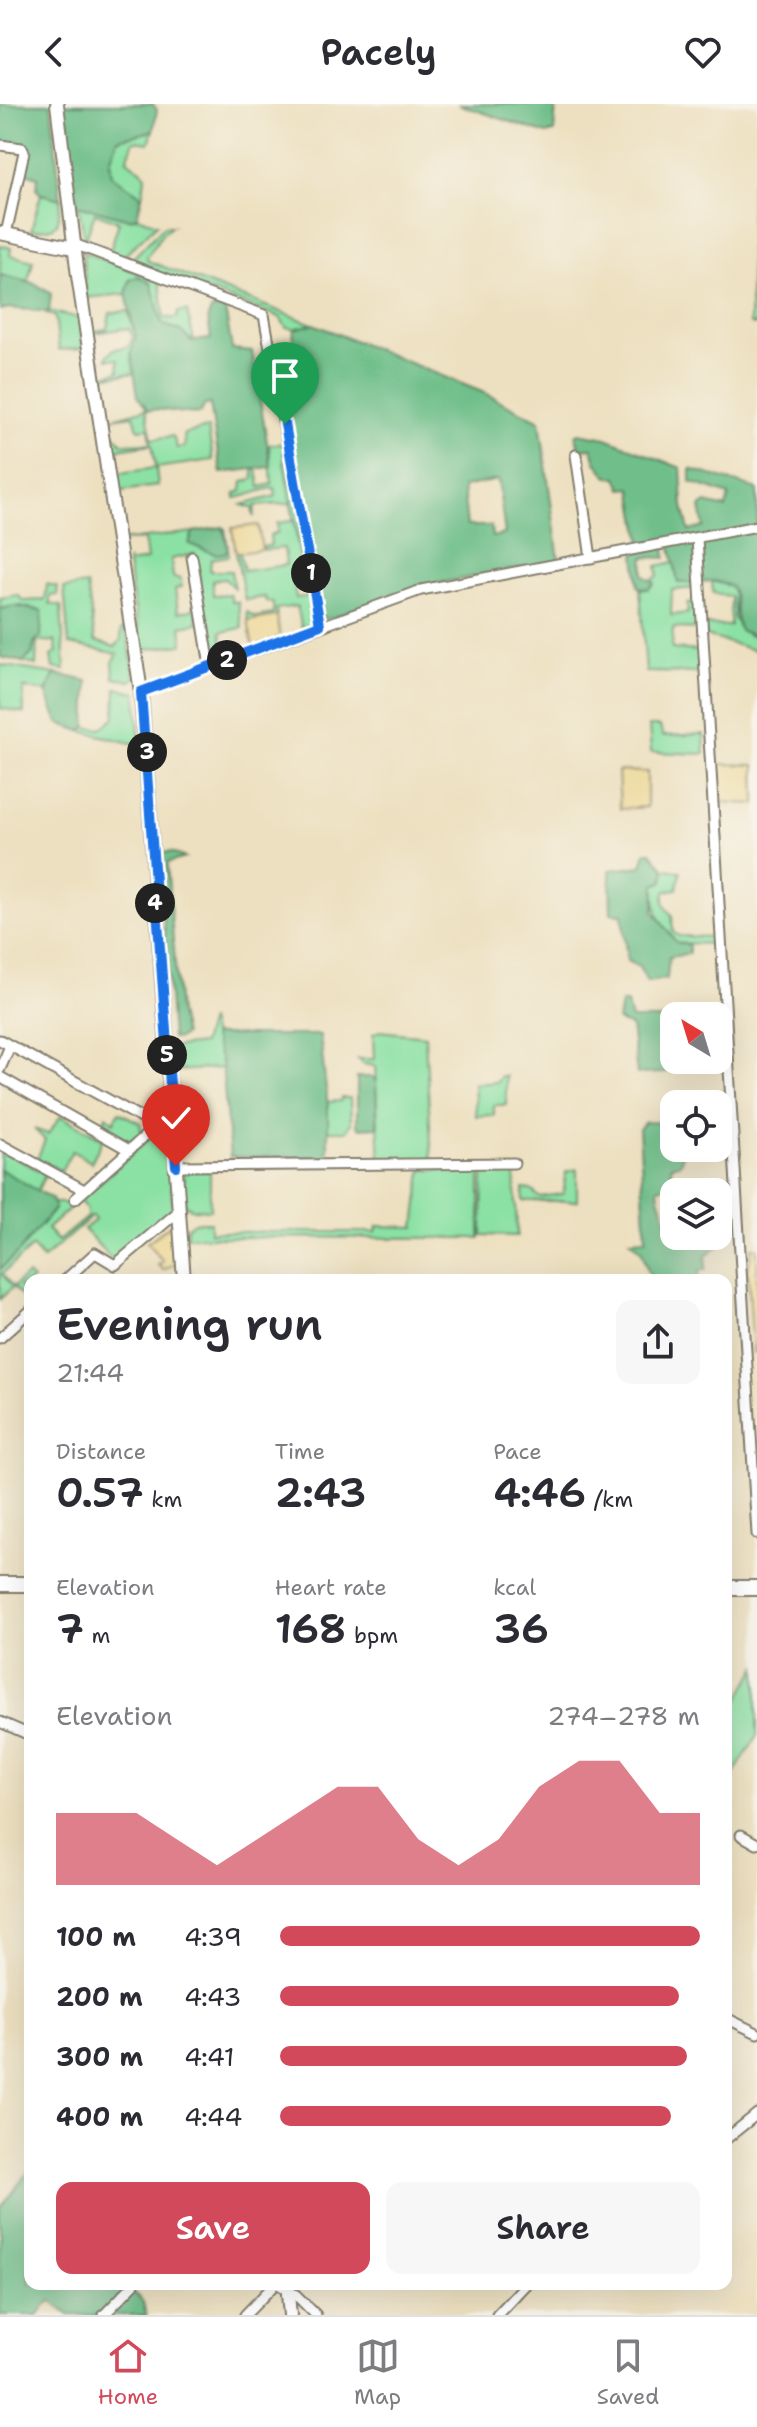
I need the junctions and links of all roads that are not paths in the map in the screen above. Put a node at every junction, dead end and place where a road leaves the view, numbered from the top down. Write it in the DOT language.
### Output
graph roads {
  1 [pos="57,104"];
  2 [pos="0,145"];
  3 [pos="3,234"];
  4 [pos="74,246"];
  5 [pos="576,455"];
  6 [pos="757,526"];
  7 [pos="697,538"];
  8 [pos="192,557"];
  9 [pos="591,558"];
  10 [pos="320,625"];
  11 [pos="210,666"];
  12 [pos="141,692"];
  13 [pos="0,1040"];
  14 [pos="10,1046"];
  15 [pos="0,1069"];
  16 [pos="0,1077"];
  17 [pos="156,1126"];
  18 [pos="174,1136"];
  19 [pos="0,1144"];
  20 [pos="129,1150"];
  21 [pos="514,1163"];
  22 [pos="176,1166"];
  23 [pos="84,1190"];
  24 [pos="75,1199"];
  25 [pos="179,1211"];
  26 [pos="72,1274"];
  27 [pos="184,1274"];
  28 [pos="24,1316"];
  29 [pos="0,1338"];
  30 [pos="757,1534"];
  31 [pos="0,1584"];
  32 [pos="24,1584"];
  33 [pos="732,1588"];
  34 [pos="757,1588"];
  35 [pos="0,1722"];
  36 [pos="24,1732"];
  37 [pos="741,1835"];
  38 [pos="757,1844"];
  39 [pos="732,2021"];
  40 [pos="757,2033"];
  41 [pos="757,2114"];
  42 [pos="732,2134"];
  43 [pos="128,2290"];
  44 [pos="276,2290"];
  45 [pos="283,2290"];
  46 [pos="288,2290"];
  47 [pos="520,2290"];
  48 [pos="104,2315"];
  49 [pos="245,2315"];
  50 [pos="290,2315"];
  51 [pos="316,2315"];
  52 [pos="497,2315"];
  1 -- 4 [label="street"];
  2 -- 3 [label="street"];
  3 -- 4 [label="street"];
  4 -- 10 [label="street"];
  4 -- 12 [label="street"];
  5 -- 9 [label="street"];
  6 -- 7 [label="street"];
  7 -- 9 [label="street"];
  7 -- 30 [label="street"];
  8 -- 11 [label="street"];
  9 -- 10 [label="street"];
  10 -- 11 [label="street"];
  11 -- 12 [label="street"];
  12 -- 18 [label="street"];
  13 -- 14 [label="street"];
  14 -- 15 [label="street"];
  14 -- 17 [label="street"];
  16 -- 20 [label="street"];
  17 -- 18 [label="street"];
  17 -- 20 [label="street"];
  18 -- 22 [label="street"];
  19 -- 23 [label="street"];
  20 -- 23 [label="street"];
  21 -- 22 [label="street"];
  22 -- 25 [label="street"];
  23 -- 24 [label="street"];
  25 -- 26 [label="street"];
  25 -- 27 [label="street"];
  28 -- 29 [label="street"];
  31 -- 32 [label="main road"];
  33 -- 34 [label="main road"];
  35 -- 36 [label="street"];
  37 -- 38 [label="street"];
  39 -- 40 [label="street"];
  41 -- 42 [label="street"];
  43 -- 48 [label="street"];
  44 -- 49 [label="street"];
  45 -- 50 [label="street"];
  46 -- 51 [label="street"];
  47 -- 52 [label="street"];
}
